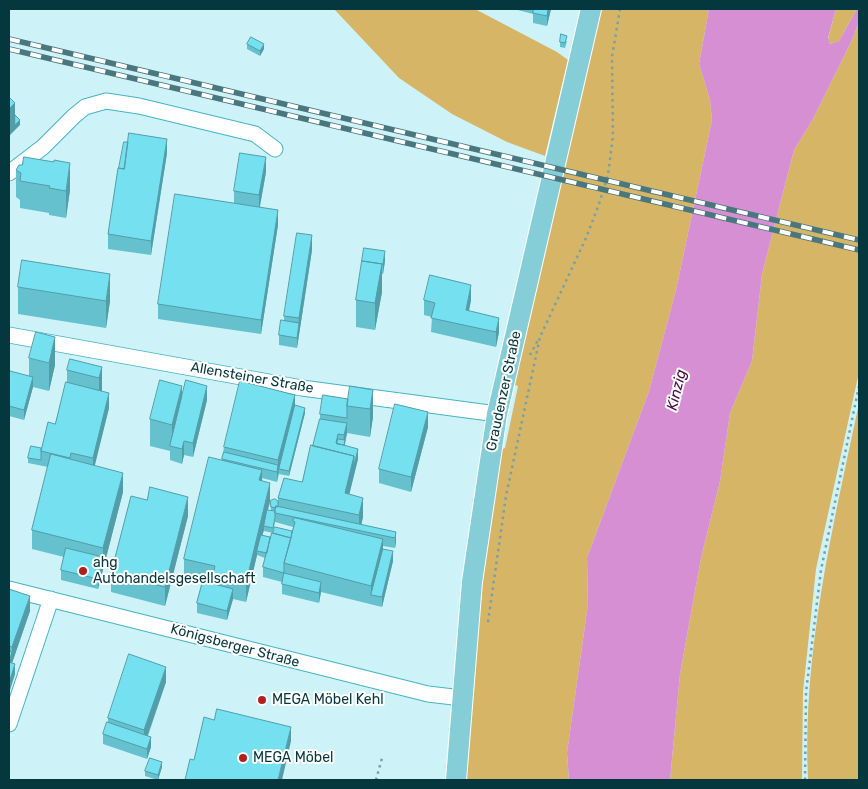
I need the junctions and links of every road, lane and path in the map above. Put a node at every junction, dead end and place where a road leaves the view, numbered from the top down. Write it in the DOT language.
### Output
graph roads {
  1 [pos="591,9"];
  2 [pos="620,9"];
  3 [pos="275,149"];
  4 [pos="9,173"];
  5 [pos="9,334"];
  6 [pos="859,386"];
  7 [pos="497,414"];
  8 [pos="9,589"];
  9 [pos="52,599"];
  10 [pos="488,622"];
  11 [pos="462,698"];
  12 [pos="9,724"];
  13 [pos="382,758"];
  14 [pos="376,780"];
  15 [pos="456,780"];
  16 [pos="804,780"];
  1 -- 7 [label="main road, Graudenzer Straße"];
  2 -- 10 [label="path"];
  3 -- 4 [label="street"];
  5 -- 7 [label="street, Allensteiner Straße"];
  6 -- 16 [label="path"];
  7 -- 11 [label="main road, Graudenzer Straße"];
  8 -- 9 [label="street, Königsberger Straße"];
  9 -- 11 [label="street, Königsberger Straße"];
  9 -- 12 [label="street"];
  11 -- 15 [label="main road, Graudenzer Straße"];
  13 -- 14 [label="path"];
}
